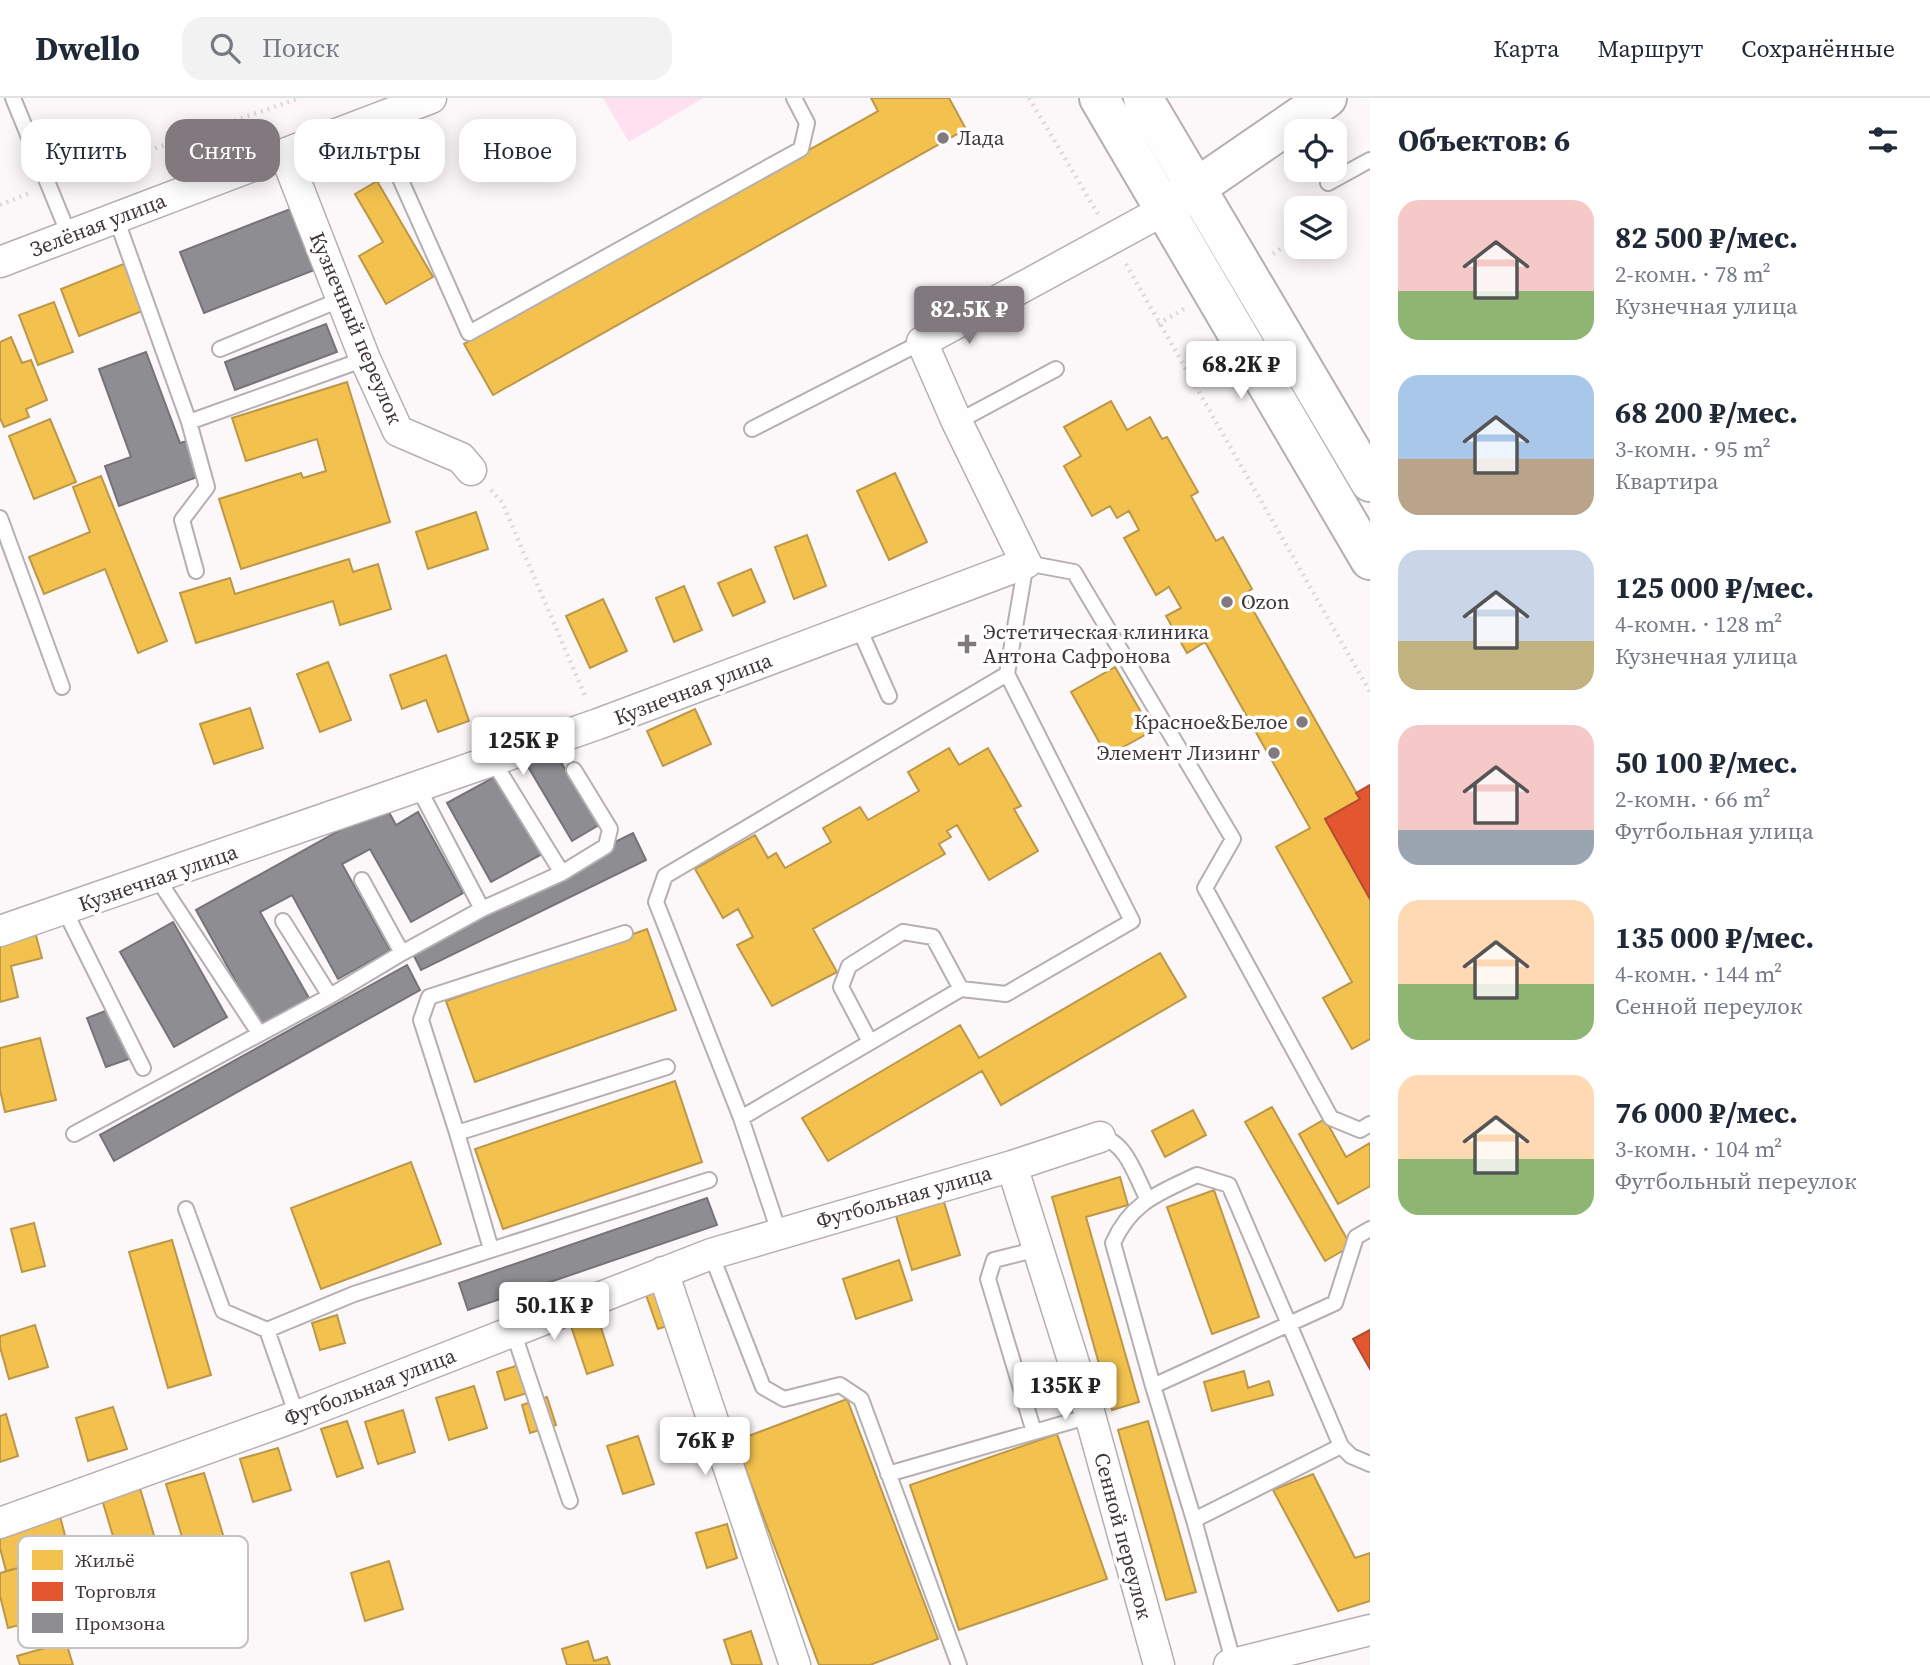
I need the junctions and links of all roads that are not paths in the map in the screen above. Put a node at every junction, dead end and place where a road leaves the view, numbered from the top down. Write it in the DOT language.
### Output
graph roads {
  1 [pos="13,98"];
  2 [pos="431,98"];
  3 [pos="794,98"];
  4 [pos="1099,98"];
  5 [pos="1143,98"];
  6 [pos="1327,98"];
  7 [pos="377,119"];
  8 [pos="294,151"];
  9 [pos="285,154"];
  10 [pos="1370,160"];
  11 [pos="402,182"];
  12 [pos="1328,183"];
  13 [pos="1197,188"];
  14 [pos="1164,210"];
  15 [pos="116,218"];
  16 [pos="69,235"];
  17 [pos="0,262"];
  18 [pos="342,299"];
  19 [pos="922,342"];
  20 [pos="220,349"];
  21 [pos="365,359"];
  22 [pos="1056,369"];
  23 [pos="189,422"];
  24 [pos="957,422"];
  25 [pos="752,429"];
  26 [pos="471,470"];
  27 [pos="1370,482"];
  28 [pos="0,518"];
  29 [pos="1370,560"];
  30 [pos="1026,563"];
  31 [pos="196,571"];
  32 [pos="858,626"];
  33 [pos="1007,674"];
  34 [pos="62,687"];
  35 [pos="889,696"];
  36 [pos="493,761"];
  37 [pos="574,770"];
  38 [pos="418,788"];
  39 [pos="562,873"];
  40 [pos="157,878"];
  41 [pos="362,880"];
  42 [pos="482,909"];
  43 [pos="65,911"];
  44 [pos="283,921"];
  45 [pos="0,931"];
  46 [pos="625,933"];
  47 [pos="402,953"];
  48 [pos="961,989"];
  49 [pos="330,996"];
  50 [pos="259,1033"];
  51 [pos="870,1042"];
  52 [pos="143,1068"];
  53 [pos="667,1068"];
  54 [pos="741,1118"];
  55 [pos="1370,1124"];
  56 [pos="457,1133"];
  57 [pos="74,1135"];
  58 [pos="1100,1137"];
  59 [pos="1012,1166"];
  60 [pos="709,1180"];
  61 [pos="1147,1198"];
  62 [pos="186,1209"];
  63 [pos="1370,1229"];
  64 [pos="779,1232"];
  65 [pos="491,1249"];
  66 [pos="1038,1249"];
  67 [pos="711,1254"];
  68 [pos="663,1272"];
  69 [pos="1289,1324"];
  70 [pos="267,1330"];
  71 [pos="513,1331"];
  72 [pos="1153,1386"];
  73 [pos="297,1416"];
  74 [pos="1090,1416"];
  75 [pos="1034,1432"];
  76 [pos="1341,1446"];
  77 [pos="1370,1464"];
  78 [pos="888,1474"];
  79 [pos="570,1501"];
  80 [pos="1194,1520"];
  81 [pos="0,1523"];
  82 [pos="1370,1630"];
  83 [pos="1232,1664"];
  84 [pos="795,1665"];
  85 [pos="959,1665"];
  86 [pos="1159,1665"];
  1 -- 16 [label="lane"];
  2 -- 7 [label="street, Зелёная улица"];
  3 -- 11 [label="lane"];
  4 -- 14 [label="main road"];
  5 -- 13 [label="main road"];
  6 -- 13 [label="main road"];
  8 -- 9 [label="street, Зелёная улица"];
  9 -- 15 [label="street, Зелёная улица"];
  9 -- 18 [label="street, Кузнечный переулок"];
  10 -- 12 [label="lane"];
  13 -- 14 [label="main road"];
  13 -- 27 [label="main road"];
  14 -- 19 [label="street"];
  14 -- 29 [label="main road"];
  15 -- 16 [label="street, Зелёная улица"];
  15 -- 23 [label="lane"];
  16 -- 17 [label="street, Зелёная улица"];
  18 -- 20 [label="lane"];
  18 -- 21 [label="street, Кузнечный переулок"];
  19 -- 24 [label="street"];
  19 -- 25 [label="lane"];
  21 -- 23 [label="lane"];
  21 -- 26 [label="street, Кузнечный переулок"];
  22 -- 24 [label="lane"];
  23 -- 31 [label="lane"];
  24 -- 30 [label="street"];
  28 -- 34 [label="lane"];
  30 -- 32 [label="street, Кузнечная улица"];
  30 -- 33 [label="lane"];
  30 -- 55 [label="lane"];
  32 -- 35 [label="lane"];
  32 -- 36 [label="street, Кузнечная улица"];
  33 -- 48 [label="lane"];
  33 -- 54 [label="lane"];
  36 -- 38 [label="street, Кузнечная улица"];
  36 -- 39 [label="lane"];
  37 -- 39 [label="lane"];
  38 -- 40 [label="street, Кузнечная улица"];
  38 -- 42 [label="lane"];
  39 -- 42 [label="lane"];
  40 -- 43 [label="street, Кузнечная улица"];
  40 -- 50 [label="lane"];
  41 -- 47 [label="lane"];
  42 -- 47 [label="lane"];
  43 -- 45 [label="street, Кузнечная улица"];
  43 -- 52 [label="lane"];
  44 -- 49 [label="lane"];
  46 -- 56 [label="lane"];
  47 -- 49 [label="lane"];
  48 -- 51 [label="lane"];
  48 -- 51 [label="lane"];
  49 -- 50 [label="lane"];
  50 -- 57 [label="lane"];
  51 -- 54 [label="lane"];
  53 -- 56 [label="lane"];
  54 -- 64 [label="lane"];
  56 -- 65 [label="lane"];
  58 -- 59 [label="street, Футбольная улица"];
  58 -- 61 [label="lane"];
  59 -- 64 [label="street, Футбольная улица"];
  59 -- 66 [label="street, Сенной переулок"];
  60 -- 65 [label="lane"];
  61 -- 69 [label="lane"];
  61 -- 72 [label="lane"];
  62 -- 70 [label="lane"];
  63 -- 69 [label="lane"];
  64 -- 67 [label="street, Футбольная улица"];
  65 -- 70 [label="lane"];
  66 -- 74 [label="street, Сенной переулок"];
  66 -- 75 [label="lane"];
  67 -- 68 [label="street, Футбольная улица"];
  67 -- 78 [label="lane"];
  68 -- 71 [label="street, Футбольная улица"];
  68 -- 84 [label="street"];
  69 -- 72 [label="lane"];
  69 -- 76 [label="lane"];
  70 -- 73 [label="lane"];
  71 -- 73 [label="street, Футбольная улица"];
  71 -- 79 [label="lane"];
  72 -- 80 [label="lane"];
  73 -- 81 [label="street, Футбольная улица"];
  74 -- 75 [label="lane"];
  74 -- 86 [label="street, Сенной переулок"];
  75 -- 78 [label="lane"];
  76 -- 77 [label="lane"];
  76 -- 80 [label="lane"];
  78 -- 85 [label="lane"];
  80 -- 83 [label="lane"];
  82 -- 83 [label="street"];
}
